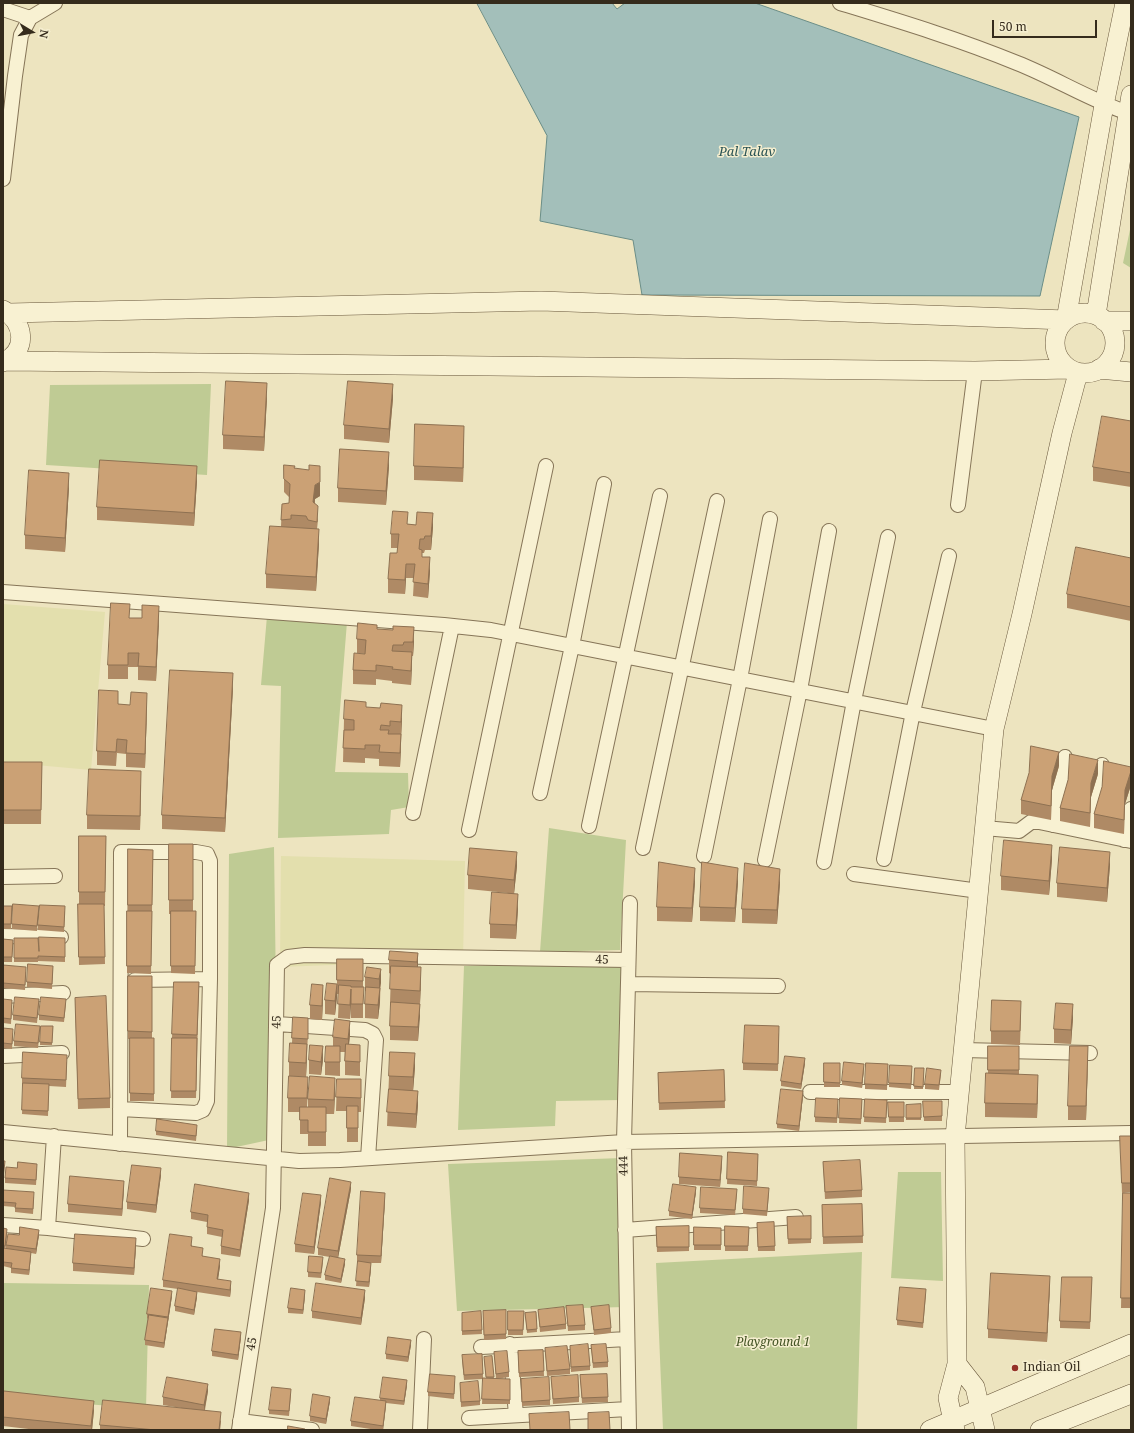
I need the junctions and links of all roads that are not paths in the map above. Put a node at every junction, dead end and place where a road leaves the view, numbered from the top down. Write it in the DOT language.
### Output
graph roads {
  1 [pos="55,3"];
  2 [pos="840,3"];
  3 [pos="1125,3"];
  4 [pos="3,9"];
  5 [pos="30,18"];
  6 [pos="1129,104"];
  7 [pos="1104,105"];
  8 [pos="3,179"];
  9 [pos="5,309"];
  10 [pos="1100,318"];
  11 [pos="1066,320"];
  12 [pos="1131,321"];
  13 [pos="5,361"];
  14 [pos="1099,369"];
  15 [pos="975,371"];
  16 [pos="1073,371"];
  17 [pos="1131,372"];
  18 [pos="546,466"];
  19 [pos="604,484"];
  20 [pos="660,496"];
  21 [pos="717,501"];
  22 [pos="958,505"];
  23 [pos="770,520"];
  24 [pos="829,531"];
  25 [pos="888,537"];
  26 [pos="949,556"];
  27 [pos="3,592"];
  28 [pos="452,626"];
  29 [pos="510,634"];
  30 [pos="572,646"];
  31 [pos="625,656"];
  32 [pos="681,668"];
  33 [pos="740,679"];
  34 [pos="800,690"];
  35 [pos="854,701"];
  36 [pos="913,712"];
  37 [pos="994,729"];
  38 [pos="1065,757"];
  39 [pos="1102,765"];
  40 [pos="540,793"];
  41 [pos="1131,809"];
  42 [pos="413,813"];
  43 [pos="1053,825"];
  44 [pos="589,826"];
  45 [pos="984,828"];
  46 [pos="469,830"];
  47 [pos="1090,832"];
  48 [pos="1128,840"];
  49 [pos="643,848"];
  50 [pos="704,856"];
  51 [pos="884,859"];
  52 [pos="765,860"];
  53 [pos="824,862"];
  54 [pos="854,874"];
  55 [pos="55,876"];
  56 [pos="3,877"];
  57 [pos="979,891"];
  58 [pos="630,903"];
  59 [pos="3,936"];
  60 [pos="61,937"];
  61 [pos="628,960"];
  62 [pos="210,979"];
  63 [pos="120,980"];
  64 [pos="628,984"];
  65 [pos="778,986"];
  66 [pos="63,993"];
  67 [pos="3,996"];
  68 [pos="277,1024"];
  69 [pos="963,1050"];
  70 [pos="62,1053"];
  71 [pos="1090,1053"];
  72 [pos="3,1056"];
  73 [pos="810,1092"];
  74 [pos="959,1092"];
  75 [pos="120,1109"];
  76 [pos="3,1132"];
  77 [pos="1131,1133"];
  78 [pos="54,1136"];
  79 [pos="955,1137"];
  80 [pos="624,1142"];
  81 [pos="120,1144"];
  82 [pos="368,1158"];
  83 [pos="274,1159"];
  84 [pos="796,1217"];
  85 [pos="3,1225"];
  86 [pos="48,1228"];
  87 [pos="625,1230"];
  88 [pos="143,1239"];
  89 [pos="424,1339"];
  90 [pos="627,1339"];
  91 [pos="510,1344"];
  92 [pos="1131,1344"];
  93 [pos="481,1347"];
  94 [pos="957,1364"];
  95 [pos="1131,1394"];
  96 [pos="628,1409"];
  97 [pos="980,1409"];
  98 [pos="516,1415"];
  99 [pos="469,1418"];
  100 [pos="239,1425"];
  101 [pos="953,1426"];
  102 [pos="312,1430"];
  103 [pos="420,1430"];
  104 [pos="629,1430"];
  105 [pos="930,1430"];
  106 [pos="985,1430"];
  107 [pos="1040,1430"];
  1 -- 5 [label="street"];
  2 -- 7 [label="street"];
  3 -- 7 [label="street"];
  4 -- 5 [label="street"];
  5 -- 8 [label="street"];
  6 -- 7 [label="street"];
  6 -- 10 [label="street"];
  7 -- 11 [label="street"];
  9 -- 11 [label="street"];
  9 -- 13 [label="street"];
  10 -- 11 [label="street"];
  10 -- 12 [label="street"];
  10 -- 14 [label="street"];
  11 -- 16 [label="street"];
  13 -- 15 [label="street"];
  14 -- 16 [label="street"];
  14 -- 17 [label="street"];
  15 -- 16 [label="street"];
  15 -- 22 [label="street"];
  16 -- 37 [label="street"];
  18 -- 29 [label="street"];
  19 -- 30 [label="street"];
  20 -- 31 [label="street"];
  21 -- 32 [label="street"];
  23 -- 33 [label="street"];
  24 -- 34 [label="street"];
  25 -- 35 [label="street"];
  26 -- 36 [label="street"];
  27 -- 28 [label="street"];
  28 -- 29 [label="street"];
  28 -- 42 [label="street"];
  29 -- 30 [label="street"];
  29 -- 46 [label="street"];
  30 -- 31 [label="street"];
  30 -- 40 [label="street"];
  31 -- 32 [label="street"];
  31 -- 44 [label="street"];
  32 -- 33 [label="street"];
  32 -- 49 [label="street"];
  33 -- 34 [label="street"];
  33 -- 50 [label="street"];
  34 -- 35 [label="street"];
  34 -- 52 [label="street"];
  35 -- 36 [label="street"];
  35 -- 53 [label="street"];
  36 -- 37 [label="street"];
  36 -- 51 [label="street"];
  37 -- 45 [label="street"];
  38 -- 43 [label="street"];
  39 -- 47 [label="street"];
  41 -- 48 [label="street"];
  43 -- 45 [label="street"];
  43 -- 47 [label="street"];
  45 -- 57 [label="street"];
  47 -- 48 [label="street"];
  54 -- 57 [label="street"];
  55 -- 56 [label="street"];
  57 -- 69 [label="street"];
  58 -- 61 [label="street, 444"];
  59 -- 60 [label="street"];
  61 -- 64 [label="street, 444"];
  61 -- 68 [label="street, 45"];
  62 -- 63 [label="street"];
  62 -- 63 [label="street"];
  62 -- 75 [label="street"];
  63 -- 75 [label="street"];
  64 -- 65 [label="street"];
  64 -- 80 [label="street, 444"];
  66 -- 67 [label="street"];
  68 -- 82 [label="street"];
  68 -- 83 [label="street, 45"];
  69 -- 71 [label="street"];
  69 -- 74 [label="street"];
  70 -- 72 [label="street"];
  73 -- 74 [label="street"];
  74 -- 79 [label="street"];
  75 -- 81 [label="street"];
  76 -- 78 [label="street"];
  77 -- 79 [label="street"];
  78 -- 81 [label="street"];
  78 -- 86 [label="street"];
  79 -- 80 [label="street"];
  79 -- 94 [label="street"];
  80 -- 82 [label="street"];
  80 -- 87 [label="street, 444"];
  81 -- 83 [label="street"];
  82 -- 83 [label="street"];
  83 -- 100 [label="street, 45"];
  84 -- 87 [label="street"];
  85 -- 86 [label="street"];
  86 -- 88 [label="street"];
  87 -- 90 [label="street, 444"];
  89 -- 103 [label="street"];
  90 -- 91 [label="street"];
  90 -- 96 [label="street, 444"];
  91 -- 93 [label="street"];
  91 -- 98 [label="street"];
  92 -- 97 [label="street"];
  94 -- 97 [label="street"];
  94 -- 101 [label="street"];
  95 -- 107 [label="street"];
  96 -- 98 [label="street"];
  96 -- 104 [label="street, 444"];
  97 -- 101 [label="street"];
  97 -- 106 [label="street"];
  98 -- 99 [label="street"];
  100 -- 102 [label="street"];
  101 -- 105 [label="street"];
}
